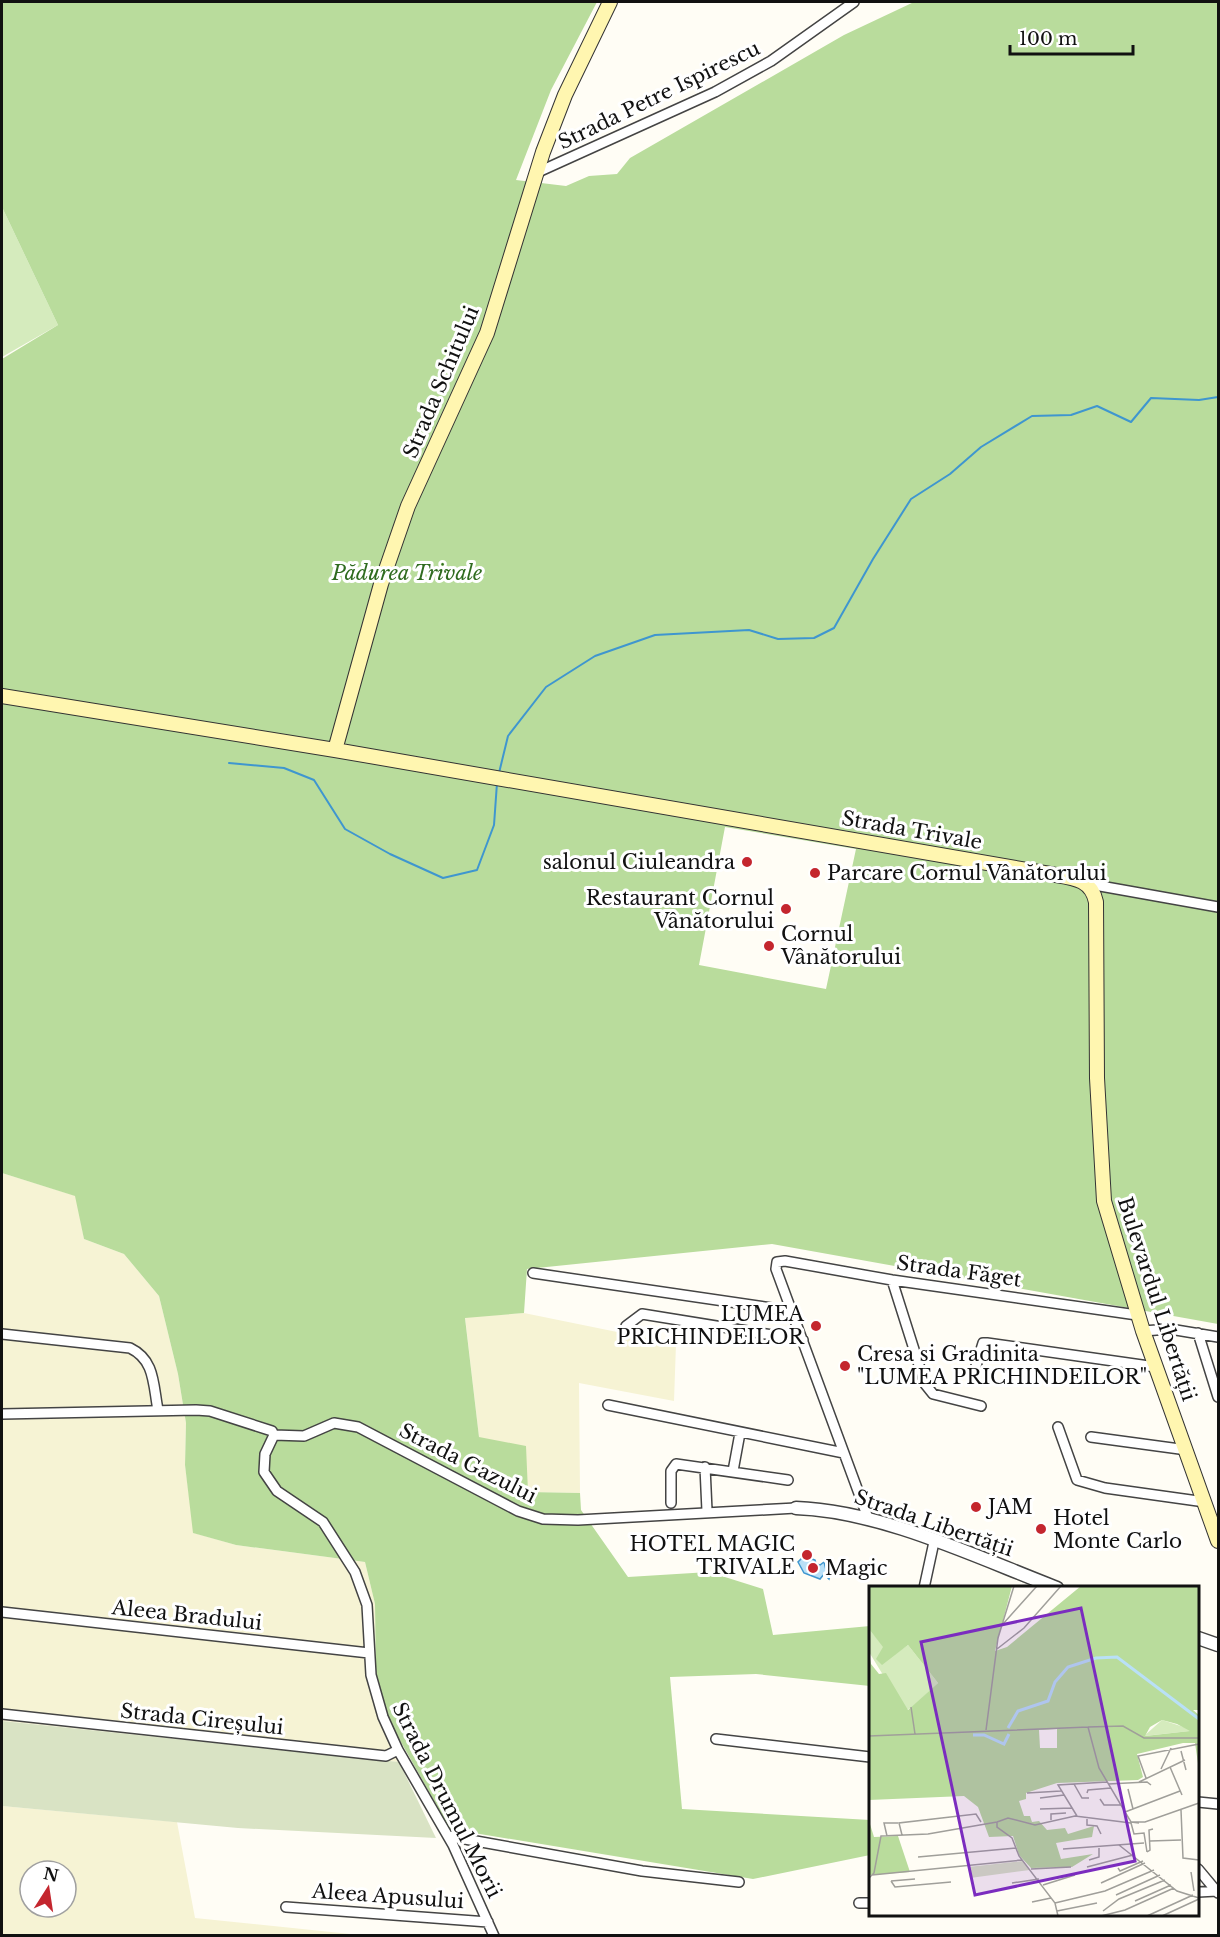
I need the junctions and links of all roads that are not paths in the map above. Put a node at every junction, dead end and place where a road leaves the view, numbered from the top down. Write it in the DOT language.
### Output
graph roads {
  1 [pos="621,2"];
  2 [pos="854,2"];
  3 [pos="607,6"];
  4 [pos="536,173"];
  5 [pos="2,696"];
  6 [pos="335,750"];
  7 [pos="1089,884"];
  8 [pos="1218,907"];
  9 [pos="533,1273"];
  10 [pos="892,1280"];
  11 [pos="792,1311"];
  12 [pos="1137,1315"];
  13 [pos="626,1326"];
  14 [pos="1143,1331"];
  15 [pos="1198,1333"];
  16 [pos="2,1334"];
  17 [pos="1218,1336"];
  18 [pos="803,1340"];
  19 [pos="976,1366"];
  20 [pos="1156,1367"];
  21 [pos="1218,1397"];
  22 [pos="608,1405"];
  23 [pos="981,1406"];
  24 [pos="158,1410"];
  25 [pos="2,1413"];
  26 [pos="1058,1427"];
  27 [pos="740,1433"];
  28 [pos="274,1435"];
  29 [pos="1091,1437"];
  30 [pos="1187,1449"];
  31 [pos="844,1453"];
  32 [pos="705,1467"];
  33 [pos="733,1471"];
  34 [pos="789,1480"];
  35 [pos="1205,1502"];
  36 [pos="671,1503"];
  37 [pos="796,1508"];
  38 [pos="707,1511"];
  39 [pos="868,1518"];
  40 [pos="1218,1541"];
  41 [pos="934,1542"];
  42 [pos="924,1586"];
  43 [pos="1054,1586"];
  44 [pos="2,1612"];
  45 [pos="1199,1639"];
  46 [pos="1218,1645"];
  47 [pos="369,1653"];
  48 [pos="2,1714"];
  49 [pos="716,1739"];
  50 [pos="398,1750"];
  51 [pos="869,1757"];
  52 [pos="1199,1802"];
  53 [pos="1218,1804"];
  54 [pos="448,1836"];
  55 [pos="1199,1871"];
  56 [pos="739,1882"];
  57 [pos="1199,1892"];
  58 [pos="1218,1892"];
  59 [pos="859,1903"];
  60 [pos="869,1903"];
  61 [pos="286,1907"];
  62 [pos="488,1922"];
  63 [pos="494,1935"];
  1 -- 3 [label="street"];
  2 -- 4 [label="street, Strada Petre Ispirescu"];
  3 -- 4 [label="main road, Strada Schitului"];
  4 -- 6 [label="main road, Strada Schitului"];
  5 -- 6 [label="main road, Strada Trivale"];
  6 -- 7 [label="main road, Strada Trivale"];
  7 -- 8 [label="street, Strada Trivale"];
  7 -- 12 [label="main road, Bulevardul Libertății"];
  9 -- 11 [label="street"];
  10 -- 11 [label="street, Strada Făget"];
  10 -- 12 [label="street, Strada Făget"];
  10 -- 23 [label="street"];
  11 -- 18 [label="street"];
  12 -- 14 [label="main road, Bulevardul Libertății"];
  13 -- 18 [label="street"];
  14 -- 15 [label="street"];
  14 -- 20 [label="main road, Bulevardul Libertății"];
  15 -- 17 [label="street"];
  15 -- 21 [label="street"];
  16 -- 24 [label="street"];
  18 -- 31 [label="street"];
  19 -- 20 [label="street"];
  20 -- 30 [label="main road, Bulevardul Libertății"];
  22 -- 27 [label="street"];
  24 -- 25 [label="street"];
  24 -- 28 [label="street"];
  26 -- 35 [label="street"];
  27 -- 31 [label="street"];
  27 -- 33 [label="street"];
  28 -- 38 [label="street, Strada Gazului"];
  28 -- 47 [label="street, Strada Drumul Morii"];
  29 -- 30 [label="street"];
  30 -- 35 [label="main road, Bulevardul Libertății"];
  31 -- 39 [label="street"];
  32 -- 33 [label="street"];
  32 -- 36 [label="street"];
  32 -- 38 [label="street"];
  33 -- 34 [label="street"];
  35 -- 40 [label="main road, Bulevardul Libertății"];
  37 -- 38 [label="street, Strada Gazului"];
  37 -- 39 [label="street, Strada Libertății"];
  39 -- 41 [label="street, Strada Libertății"];
  41 -- 42 [label="street"];
  41 -- 43 [label="street, Strada Libertății"];
  44 -- 47 [label="street, Aleea Bradului"];
  45 -- 46 [label="street"];
  47 -- 50 [label="street, Strada Drumul Morii"];
  48 -- 50 [label="street, Strada Cireșului"];
  49 -- 51 [label="street"];
  50 -- 54 [label="street, Strada Drumul Morii"];
  52 -- 53 [label="street"];
  54 -- 56 [label="street"];
  54 -- 62 [label="street, Strada Drumul Morii"];
  55 -- 58 [label="street"];
  57 -- 58 [label="street"];
  59 -- 60 [label="street"];
  61 -- 62 [label="street, Aleea Apusului"];
  62 -- 63 [label="street, Strada Drumul Morii"];
}
